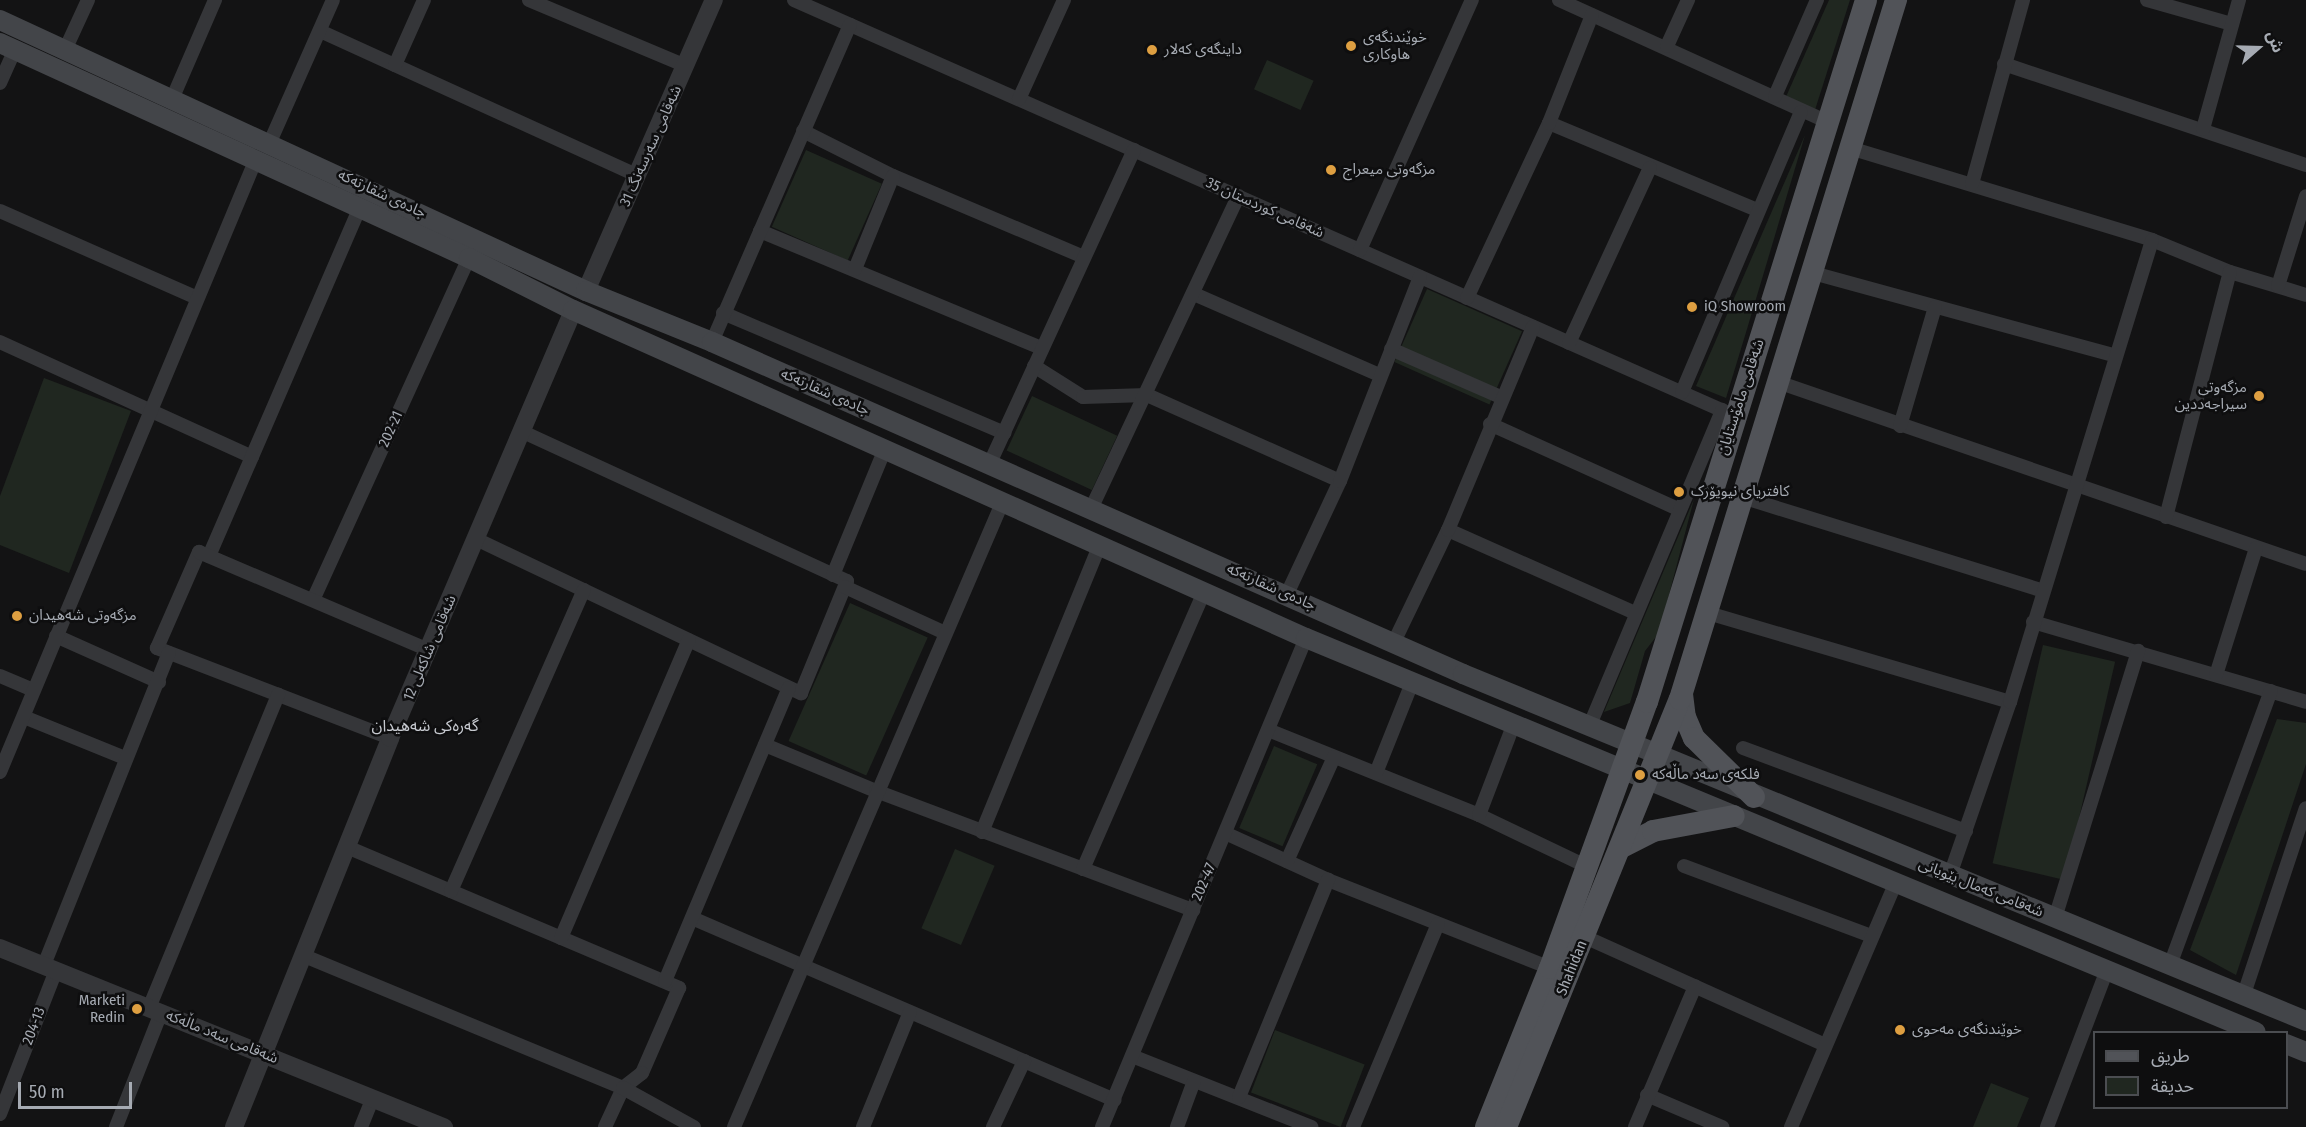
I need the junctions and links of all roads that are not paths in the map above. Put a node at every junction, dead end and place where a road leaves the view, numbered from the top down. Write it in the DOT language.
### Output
graph roads {
  1 [pos="88,0"];
  2 [pos="215,0"];
  3 [pos="333,0"];
  4 [pos="424,0"];
  5 [pos="529,0"];
  6 [pos="714,0"];
  7 [pos="794,0"];
  8 [pos="1064,0"];
  9 [pos="1472,0"];
  10 [pos="1688,0"];
  11 [pos="1817,0"];
  12 [pos="1866,0"];
  13 [pos="1896,0"];
  14 [pos="2023,0"];
  15 [pos="2147,0"];
  16 [pos="2239,0"];
  17 [pos="1564,1"];
  18 [pos="1592,15"];
  19 [pos="0,20"];
  20 [pos="2232,24"];
  21 [pos="850,25"];
  22 [pos="320,31"];
  23 [pos="8,46"];
  24 [pos="1667,46"];
  25 [pos="65,50"];
  26 [pos="2004,64"];
  27 [pos="395,65"];
  28 [pos="686,66"];
  29 [pos="0,83"];
  30 [pos="1775,96"];
  31 [pos="173,97"];
  32 [pos="1018,99"];
  33 [pos="1801,112"];
  34 [pos="1828,122"];
  35 [pos="1549,123"];
  36 [pos="2203,129"];
  37 [pos="803,131"];
  38 [pos="270,142"];
  39 [pos="1850,148"];
  40 [pos="1134,150"];
  41 [pos="256,159"];
  42 [pos="2306,165"];
  43 [pos="1650,168"];
  44 [pos="638,176"];
  45 [pos="893,176"];
  46 [pos="1972,184"];
  47 [pos="1239,196"];
  48 [pos="2306,196"];
  49 [pos="360,207"];
  50 [pos="1757,210"];
  51 [pos="0,211"];
  52 [pos="760,231"];
  53 [pos="2152,240"];
  54 [pos="1360,250"];
  55 [pos="1084,256"];
  56 [pos="469,258"];
  57 [pos="855,269"];
  58 [pos="2230,272"];
  59 [pos="1813,273"];
  60 [pos="1420,277"];
  61 [pos="2278,286"];
  62 [pos="586,291"];
  63 [pos="1194,294"];
  64 [pos="2306,295"];
  65 [pos="197,297"];
  66 [pos="1467,297"];
  67 [pos="1935,307"];
  68 [pos="573,310"];
  69 [pos="723,313"];
  70 [pos="1533,327"];
  71 [pos="0,342"];
  72 [pos="712,342"];
  73 [pos="1569,343"];
  74 [pos="1041,348"];
  75 [pos="1390,349"];
  76 [pos="2116,356"];
  77 [pos="1034,366"];
  78 [pos="1379,375"];
  79 [pos="1778,382"];
  80 [pos="1682,392"];
  81 [pos="1147,395"];
  82 [pos="1501,397"];
  83 [pos="151,409"];
  84 [pos="1729,413"];
  85 [pos="1490,424"];
  86 [pos="1900,426"];
  87 [pos="521,431"];
  88 [pos="1004,433"];
  89 [pos="925,437"];
  90 [pos="885,449"];
  91 [pos="252,456"];
  92 [pos="916,462"];
  93 [pos="988,465"];
  94 [pos="1340,481"];
  95 [pos="2075,486"];
  96 [pos="1742,497"];
  97 [pos="1003,501"];
  98 [pos="1091,509"];
  99 [pos="1678,510"];
  100 [pos="2166,517"];
  101 [pos="1448,530"];
  102 [pos="476,538"];
  103 [pos="1100,544"];
  104 [pos="2256,548"];
  105 [pos="209,556"];
  106 [pos="2306,564"];
  107 [pos="833,575"];
  108 [pos="845,587"];
  109 [pos="584,590"];
  110 [pos="2043,591"];
  111 [pos="1204,592"];
  112 [pos="1287,594"];
  113 [pos="313,600"];
  114 [pos="1635,613"];
  115 [pos="1708,613"];
  116 [pos="2033,622"];
  117 [pos="945,633"];
  118 [pos="56,636"];
  119 [pos="1306,638"];
  120 [pos="689,640"];
  121 [pos="1394,642"];
  122 [pos="429,650"];
  123 [pos="2138,651"];
  124 [pos="169,653"];
  125 [pos="2216,675"];
  126 [pos="0,676"];
  127 [pos="159,682"];
  128 [pos="1412,683"];
  129 [pos="789,687"];
  130 [pos="33,690"];
  131 [pos="2271,691"];
  132 [pos="1682,693"];
  133 [pos="278,695"];
  134 [pos="2010,702"];
  135 [pos="2306,702"];
  136 [pos="24,717"];
  137 [pos="1513,726"];
  138 [pos="1589,727"];
  139 [pos="1268,730"];
  140 [pos="390,738"];
  141 [pos="765,745"];
  142 [pos="1630,746"];
  143 [pos="1743,748"];
  144 [pos="1656,754"];
  145 [pos="1334,757"];
  146 [pos="125,758"];
  147 [pos="1623,771"];
  148 [pos="0,772"];
  149 [pos="1376,773"];
  150 [pos="1646,780"];
  151 [pos="876,791"];
  152 [pos="1754,797"];
  153 [pos="2306,808"];
  154 [pos="1479,815"];
  155 [pos="1734,816"];
  156 [pos="1966,831"];
  157 [pos="982,832"];
  158 [pos="1225,833"];
  159 [pos="347,847"];
  160 [pos="1620,848"];
  161 [pos="1287,861"];
  162 [pos="1586,866"];
  163 [pos="1684,866"];
  164 [pos="1083,869"];
  165 [pos="1950,875"];
  166 [pos="1329,880"];
  167 [pos="1896,882"];
  168 [pos="451,891"];
  169 [pos="1192,910"];
  170 [pos="692,918"];
  171 [pos="2055,918"];
  172 [pos="1438,924"];
  173 [pos="1871,936"];
  174 [pos="1585,937"];
  175 [pos="561,938"];
  176 [pos="0,948"];
  177 [pos="302,955"];
  178 [pos="2169,965"];
  179 [pos="802,966"];
  180 [pos="50,968"];
  181 [pos="1551,968"];
  182 [pos="2107,970"];
  183 [pos="665,981"];
  184 [pos="1695,986"];
  185 [pos="2220,988"];
  186 [pos="2243,997"];
  187 [pos="155,1010"];
  188 [pos="910,1012"];
  189 [pos="2209,1014"];
  190 [pos="2306,1021"];
  191 [pos="2253,1031"];
  192 [pos="1825,1045"];
  193 [pos="2288,1045"];
  194 [pos="2306,1052"];
  195 [pos="265,1055"];
  196 [pos="1132,1056"];
  197 [pos="1024,1061"];
  198 [pos="1194,1081"];
  199 [pos="623,1088"];
  200 [pos="1647,1095"];
  201 [pos="1239,1097"];
  202 [pos="373,1098"];
  203 [pos="1114,1100"];
  204 [pos="0,1114"];
  205 [pos="116,1127"];
  206 [pos="234,1127"];
  207 [pos="361,1127"];
  208 [pos="444,1127"];
  209 [pos="605,1127"];
  210 [pos="694,1127"];
  211 [pos="734,1127"];
  212 [pos="863,1127"];
  213 [pos="993,1127"];
  214 [pos="1102,1127"];
  215 [pos="1177,1127"];
  216 [pos="1311,1127"];
  217 [pos="1353,1127"];
  218 [pos="1486,1127"];
  219 [pos="1506,1127"];
  220 [pos="1635,1127"];
  221 [pos="1722,1127"];
  222 [pos="1791,1127"];
  223 [pos="2046,1127"];
  1 -- 25 [label="street"];
  2 -- 31 [label="street"];
  3 -- 22 [label="street"];
  4 -- 27 [label="street"];
  5 -- 28 [label="street"];
  6 -- 28 [label="street, شەقامی سەرسەنگ 31"];
  7 -- 21 [label="street, شەقامی کوردستان 35"];
  8 -- 32 [label="street"];
  9 -- 54 [label="street"];
  10 -- 24 [label="street"];
  11 -- 30 [label="street"];
  12 -- 34 [label="main road, شەقامی مامۆستایان"];
  13 -- 39 [label="main road, شەقامی مامۆستایان"];
  14 -- 26 [label="street"];
  15 -- 20 [label="street"];
  16 -- 20 [label="street"];
  17 -- 18 [label="street"];
  18 -- 24 [label="street"];
  18 -- 35 [label="street"];
  19 -- 25 [label="main road, جادەی شقارتەکە"];
  20 -- 36 [label="street"];
  21 -- 32 [label="street, شەقامی کوردستان 35"];
  21 -- 37 [label="street"];
  22 -- 27 [label="street"];
  22 -- 38 [label="street"];
  23 -- 29 [label="street"];
  23 -- 41 [label="main road, جادەی شقارتەکە"];
  24 -- 30 [label="street"];
  25 -- 31 [label="main road, جادەی شقارتەکە"];
  26 -- 36 [label="street"];
  26 -- 46 [label="street"];
  27 -- 44 [label="street"];
  28 -- 44 [label="street, شەقامی سەرسەنگ 31"];
  30 -- 33 [label="street"];
  31 -- 38 [label="main road, جادەی شقارتەکە"];
  32 -- 40 [label="street, شەقامی کوردستان 35"];
  33 -- 34 [label="street"];
  33 -- 50 [label="street"];
  34 -- 84 [label="main road, شەقامی مامۆستایان"];
  35 -- 43 [label="street"];
  35 -- 66 [label="street"];
  36 -- 42 [label="street"];
  37 -- 45 [label="street"];
  37 -- 52 [label="street"];
  38 -- 62 [label="main road, جادەی شقارتەکە"];
  39 -- 46 [label="street"];
  39 -- 59 [label="main road, شەقامی مامۆستایان"];
  40 -- 47 [label="street, شەقامی کوردستان 35"];
  40 -- 55 [label="street"];
  41 -- 49 [label="main road, جادەی شقارتەکە"];
  41 -- 65 [label="street"];
  43 -- 50 [label="street"];
  43 -- 73 [label="street"];
  44 -- 62 [label="street, شەقامی سەرسەنگ 31"];
  45 -- 55 [label="street"];
  45 -- 57 [label="street"];
  46 -- 53 [label="street"];
  47 -- 54 [label="street, شەقامی کوردستان 35"];
  47 -- 63 [label="street"];
  48 -- 61 [label="street"];
  49 -- 56 [label="main road, جادەی شقارتەکە"];
  49 -- 91 [label="street"];
  50 -- 80 [label="street"];
  51 -- 65 [label="street"];
  52 -- 57 [label="street"];
  52 -- 69 [label="street"];
  53 -- 58 [label="street"];
  53 -- 76 [label="street"];
  54 -- 60 [label="street, شەقامی کوردستان 35"];
  55 -- 74 [label="street"];
  56 -- 68 [label="main road, جادەی شقارتەکە"];
  56 -- 113 [label="street, 202-21"];
  57 -- 74 [label="street"];
  58 -- 61 [label="street"];
  58 -- 100 [label="street"];
  59 -- 67 [label="street"];
  59 -- 79 [label="main road, شەقامی مامۆستایان"];
  60 -- 66 [label="street, شەقامی کوردستان 35"];
  60 -- 75 [label="street"];
  61 -- 64 [label="street"];
  62 -- 72 [label="main road, جادەی شقارتەکە"];
  63 -- 78 [label="street"];
  63 -- 81 [label="street"];
  65 -- 83 [label="street"];
  66 -- 70 [label="street, شەقامی کوردستان 35"];
  67 -- 76 [label="street"];
  67 -- 86 [label="street"];
  68 -- 87 [label="street, شەقامی شاکەلی 12"];
  68 -- 90 [label="main road, جادەی شقارتەکە"];
  69 -- 72 [label="street"];
  69 -- 88 [label="street"];
  70 -- 73 [label="street, شەقامی کوردستان 35"];
  70 -- 82 [label="street"];
  71 -- 83 [label="street"];
  72 -- 89 [label="main road, جادەی شقارتەکە"];
  73 -- 80 [label="street, شەقامی کوردستان 35"];
  74 -- 77 [label="street"];
  75 -- 78 [label="street"];
  75 -- 82 [label="street"];
  76 -- 95 [label="street"];
  77 -- 81 [label="street"];
  77 -- 88 [label="street"];
  78 -- 94 [label="street"];
  79 -- 86 [label="street"];
  79 -- 96 [label="main road, شەقامی مامۆستایان"];
  80 -- 84 [label="street, شەقامی کوردستان 35"];
  81 -- 94 [label="street"];
  81 -- 98 [label="street"];
  82 -- 85 [label="street"];
  83 -- 91 [label="street"];
  83 -- 118 [label="street"];
  84 -- 99 [label="street"];
  84 -- 142 [label="main road, شەقامی مامۆستایان"];
  85 -- 99 [label="street"];
  85 -- 101 [label="street"];
  86 -- 95 [label="street"];
  87 -- 102 [label="street, شەقامی شاکەلی 12"];
  87 -- 107 [label="street"];
  88 -- 93 [label="street"];
  89 -- 92 [label="main road"];
  89 -- 93 [label="main road, جادەی شقارتەکە"];
  90 -- 92 [label="main road, جادەی شقارتەکە"];
  90 -- 107 [label="street"];
  91 -- 105 [label="street"];
  92 -- 97 [label="main road, جادەی شقارتەکە"];
  93 -- 98 [label="main road, جادەی شقارتەکە"];
  94 -- 112 [label="street"];
  95 -- 100 [label="street"];
  95 -- 110 [label="street"];
  96 -- 110 [label="street"];
  96 -- 115 [label="main road, شەقامی مامۆستایان"];
  97 -- 103 [label="main road, جادەی شقارتەکە"];
  97 -- 117 [label="street"];
  98 -- 112 [label="main road, جادەی شقارتەکە"];
  99 -- 114 [label="street"];
  100 -- 104 [label="street"];
  101 -- 114 [label="street"];
  101 -- 121 [label="street"];
  102 -- 109 [label="street"];
  102 -- 122 [label="street, شەقامی شاکەلی 12"];
  103 -- 111 [label="main road, جادەی شقارتەکە"];
  103 -- 157 [label="street"];
  104 -- 106 [label="street"];
  104 -- 125 [label="street"];
  105 -- 113 [label="street"];
  105 -- 124 [label="street"];
  107 -- 108 [label="street"];
  108 -- 117 [label="street"];
  108 -- 129 [label="street"];
  109 -- 120 [label="street"];
  109 -- 168 [label="street"];
  110 -- 116 [label="street"];
  111 -- 119 [label="main road, جادەی شقارتەکە"];
  111 -- 164 [label="street"];
  112 -- 121 [label="main road, جادەی شقارتەکە"];
  113 -- 122 [label="street"];
  114 -- 138 [label="street"];
  115 -- 132 [label="main road, شەقامی مامۆستایان"];
  115 -- 134 [label="street"];
  116 -- 123 [label="street"];
  116 -- 134 [label="street"];
  117 -- 151 [label="street"];
  118 -- 127 [label="street"];
  118 -- 130 [label="street"];
  119 -- 128 [label="main road, جادەی شقارتەکە"];
  119 -- 139 [label="street, 202-47"];
  120 -- 129 [label="street"];
  120 -- 175 [label="street"];
  121 -- 138 [label="main road, جادەی شقارتەکە"];
  122 -- 140 [label="street, شەقامی شاکەلی 12"];
  123 -- 125 [label="street"];
  123 -- 171 [label="street"];
  124 -- 127 [label="street, 204-13"];
  124 -- 133 [label="street"];
  125 -- 131 [label="street"];
  126 -- 130 [label="street"];
  127 -- 146 [label="street, 204-13"];
  128 -- 137 [label="main road, جادەی شقارتەکە"];
  128 -- 149 [label="street"];
  129 -- 141 [label="street"];
  130 -- 136 [label="street"];
  131 -- 135 [label="street"];
  131 -- 178 [label="street"];
  132 -- 144 [label="main road, شەقامی مامۆستایان"];
  132 -- 152 [label="main road"];
  133 -- 140 [label="street"];
  133 -- 187 [label="street"];
  134 -- 156 [label="street"];
  136 -- 146 [label="street"];
  136 -- 148 [label="street"];
  137 -- 147 [label="main road, جادەی شقارتەکە"];
  137 -- 154 [label="street"];
  138 -- 142 [label="main road, جادەی شقارتەکە"];
  139 -- 145 [label="street"];
  139 -- 158 [label="street, 202-47"];
  140 -- 159 [label="street, شەقامی شاکەلی 12"];
  141 -- 151 [label="street"];
  141 -- 170 [label="street"];
  142 -- 144 [label="main road, جادەی شقارتەکە"];
  142 -- 147 [label="main road, شەقامی مامۆستایان"];
  143 -- 156 [label="street"];
  144 -- 150 [label="main road, شەقامی مامۆستایان"];
  144 -- 152 [label="main road, شەقامی کەمال بێویانی"];
  145 -- 149 [label="street"];
  145 -- 161 [label="street"];
  146 -- 180 [label="street, 204-13"];
  147 -- 150 [label="main road, جادەی شقارتەکە"];
  147 -- 162 [label="main road, شەقامی مامۆستایان"];
  149 -- 154 [label="street"];
  150 -- 155 [label="main road, شەقامی کەمال بێویانی"];
  150 -- 160 [label="main road, Shahidan"];
  151 -- 157 [label="street"];
  151 -- 179 [label="street"];
  152 -- 165 [label="main road, شەقامی کەمال بێویانی"];
  153 -- 186 [label="street"];
  154 -- 162 [label="street"];
  155 -- 160 [label="main road"];
  155 -- 167 [label="main road, شەقامی کەمال بێویانی"];
  156 -- 165 [label="street"];
  157 -- 164 [label="street"];
  158 -- 161 [label="street"];
  158 -- 169 [label="street, 202-47"];
  159 -- 168 [label="street"];
  159 -- 177 [label="street, شەقامی شاکەلی 12"];
  160 -- 174 [label="main road, Shahidan"];
  161 -- 166 [label="street"];
  162 -- 181 [label="main road, شەقامی مامۆستایان"];
  163 -- 173 [label="street"];
  164 -- 169 [label="street"];
  165 -- 171 [label="main road, شەقامی کەمال بێویانی"];
  166 -- 172 [label="street"];
  166 -- 201 [label="street"];
  167 -- 173 [label="street"];
  167 -- 182 [label="main road, شەقامی کەمال بێویانی"];
  168 -- 175 [label="street"];
  169 -- 196 [label="street, 202-47"];
  170 -- 179 [label="street"];
  170 -- 183 [label="street"];
  171 -- 178 [label="main road, شەقامی کەمال بێویانی"];
  172 -- 181 [label="street"];
  172 -- 217 [label="street"];
  173 -- 192 [label="street"];
  174 -- 184 [label="street"];
  174 -- 219 [label="main road, Shahidan"];
  175 -- 183 [label="street"];
  176 -- 180 [label="street, شەقامی سەد ماڵەکە"];
  177 -- 195 [label="street, شەقامی شاکەلی 12"];
  177 -- 199 [label="street"];
  178 -- 185 [label="main road, شەقامی کەمال بێویانی"];
  179 -- 188 [label="street"];
  179 -- 211 [label="street"];
  180 -- 187 [label="street, شەقامی سەد ماڵەکە"];
  180 -- 204 [label="street, 204-13"];
  181 -- 218 [label="main road, شەقامی مامۆستایان"];
  182 -- 189 [label="main road, شەقامی کەمال بێویانی"];
  182 -- 223 [label="street"];
  183 -- 199 [label="street"];
  184 -- 192 [label="street"];
  184 -- 200 [label="street"];
  185 -- 186 [label="main road, شەقامی کەمال بێویانی"];
  185 -- 189 [label="main road"];
  186 -- 190 [label="main road, شەقامی کەمال بێویانی"];
  187 -- 195 [label="street, شەقامی سەد ماڵەکە"];
  187 -- 205 [label="street"];
  188 -- 197 [label="street"];
  188 -- 212 [label="street"];
  189 -- 191 [label="main road, شەقامی کەمال بێویانی"];
  192 -- 222 [label="street"];
  193 -- 194 [label="main road"];
  195 -- 202 [label="street, شەقامی سەد ماڵەکە"];
  195 -- 206 [label="street, شەقامی شاکەلی 12"];
  196 -- 198 [label="street"];
  196 -- 203 [label="street, 202-47"];
  197 -- 203 [label="street"];
  197 -- 213 [label="street"];
  198 -- 201 [label="street"];
  198 -- 215 [label="street"];
  199 -- 209 [label="street"];
  199 -- 210 [label="street"];
  200 -- 220 [label="street"];
  200 -- 221 [label="street"];
  201 -- 216 [label="street"];
  202 -- 207 [label="street"];
  202 -- 208 [label="street, شەقامی سەد ماڵەکە"];
  203 -- 214 [label="street, 202-47"];
}
